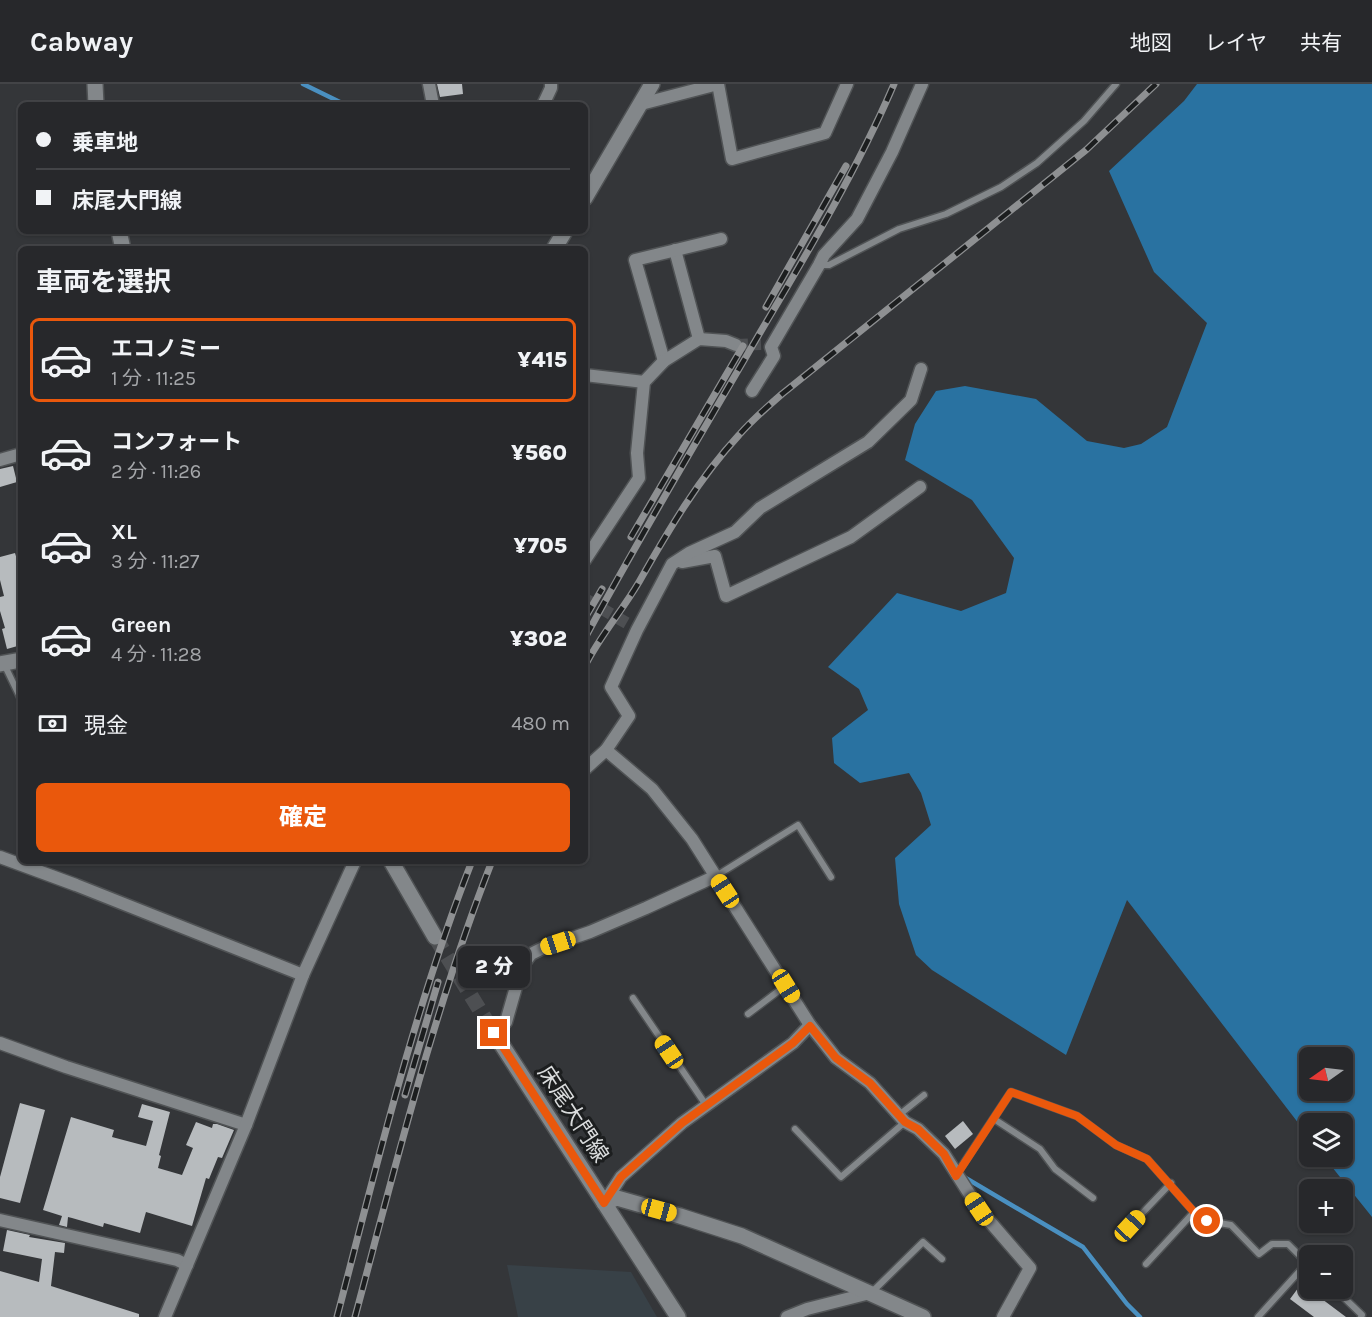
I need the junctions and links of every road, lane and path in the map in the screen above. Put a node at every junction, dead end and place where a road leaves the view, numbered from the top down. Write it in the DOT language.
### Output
graph roads {
  1 [pos="95,84"];
  2 [pos="429,84"];
  3 [pos="551,84"];
  4 [pos="652,84"];
  5 [pos="718,84"];
  6 [pos="847,84"];
  7 [pos="922,84"];
  8 [pos="1116,84"];
  9 [pos="96,102"];
  10 [pos="432,102"];
  11 [pos="544,102"];
  12 [pos="640,104"];
  13 [pos="588,193"];
  14 [pos="721,239"];
  15 [pos="675,250"];
  16 [pos="819,265"];
  17 [pos="699,339"];
  18 [pos="736,345"];
  19 [pos="664,361"];
  20 [pos="921,369"];
  21 [pos="588,375"];
  22 [pos="644,382"];
  23 [pos="752,391"];
  24 [pos="18,455"];
  25 [pos="0,460"];
  26 [pos="920,487"];
  27 [pos="588,555"];
  28 [pos="672,564"];
  29 [pos="18,661"];
  30 [pos="2,664"];
  31 [pos="18,693"];
  32 [pos="606,750"];
  33 [pos="588,766"];
  34 [pos="0,857"];
  35 [pos="18,864"];
  36 [pos="19,864"];
  37 [pos="354,864"];
  38 [pos="393,864"];
  39 [pos="716,876"];
  40 [pos="831,877"];
  41 [pos="435,937"];
  42 [pos="303,975"];
  43 [pos="786,986"];
  44 [pos="633,998"];
  45 [pos="748,1014"];
  46 [pos="810,1026"];
  47 [pos="491,1029"];
  48 [pos="0,1043"];
  49 [pos="924,1095"];
  50 [pos="706,1105"];
  51 [pos="902,1118"];
  52 [pos="994,1119"];
  53 [pos="246,1125"];
  54 [pos="795,1129"];
  55 [pos="956,1176"];
  56 [pos="1171,1183"];
  57 [pos="1093,1198"];
  58 [pos="604,1203"];
  59 [pos="1194,1212"];
  60 [pos="0,1220"];
  61 [pos="1130,1226"];
  62 [pos="1299,1256"];
  63 [pos="942,1259"];
  64 [pos="187,1264"];
  65 [pos="1146,1264"];
  66 [pos="1299,1274"];
  67 [pos="870,1293"];
  68 [pos="1345,1299"];
  69 [pos="165,1317"];
  70 [pos="678,1317"];
  71 [pos="787,1317"];
  72 [pos="923,1317"];
  73 [pos="1003,1317"];
  74 [pos="1258,1317"];
  75 [pos="1361,1317"];
  1 -- 9 [label="main road"];
  2 -- 10 [label="street"];
  3 -- 11 [label="street"];
  4 -- 12 [label="main road"];
  5 -- 6 [label="street"];
  5 -- 12 [label="street"];
  7 -- 16 [label="street"];
  8 -- 16 [label="lane"];
  12 -- 13 [label="main road"];
  14 -- 15 [label="street"];
  15 -- 17 [label="street"];
  15 -- 19 [label="street"];
  16 -- 23 [label="street"];
  17 -- 18 [label="street"];
  17 -- 19 [label="street"];
  19 -- 22 [label="street"];
  20 -- 28 [label="street"];
  21 -- 22 [label="street"];
  22 -- 27 [label="street"];
  24 -- 25 [label="street"];
  26 -- 28 [label="street"];
  28 -- 32 [label="street"];
  29 -- 30 [label="main road"];
  30 -- 31 [label="lane"];
  32 -- 33 [label="street"];
  32 -- 39 [label="street"];
  34 -- 35 [label="street"];
  36 -- 42 [label="street"];
  37 -- 42 [label="street"];
  38 -- 41 [label="main road"];
  39 -- 40 [label="lane"];
  39 -- 43 [label="street"];
  39 -- 47 [label="street"];
  42 -- 53 [label="street"];
  43 -- 45 [label="lane"];
  43 -- 46 [label="street"];
  44 -- 50 [label="lane"];
  46 -- 50 [label="street"];
  46 -- 51 [label="street"];
  47 -- 58 [label="main road, 床尾大門線"];
  48 -- 53 [label="street"];
  49 -- 51 [label="lane"];
  50 -- 58 [label="street"];
  51 -- 54 [label="lane"];
  51 -- 55 [label="street"];
  52 -- 55 [label="lane"];
  52 -- 56 [label="lane"];
  52 -- 57 [label="lane"];
  53 -- 64 [label="street"];
  55 -- 73 [label="street"];
  56 -- 59 [label="lane"];
  56 -- 61 [label="lane"];
  58 -- 67 [label="main road"];
  58 -- 70 [label="main road, 床尾大門線"];
  59 -- 62 [label="lane"];
  59 -- 65 [label="lane"];
  60 -- 64 [label="street"];
  63 -- 67 [label="lane"];
  64 -- 69 [label="street"];
  66 -- 74 [label="lane"];
  67 -- 71 [label="street"];
  67 -- 72 [label="main road"];
  68 -- 75 [label="lane"];
}
